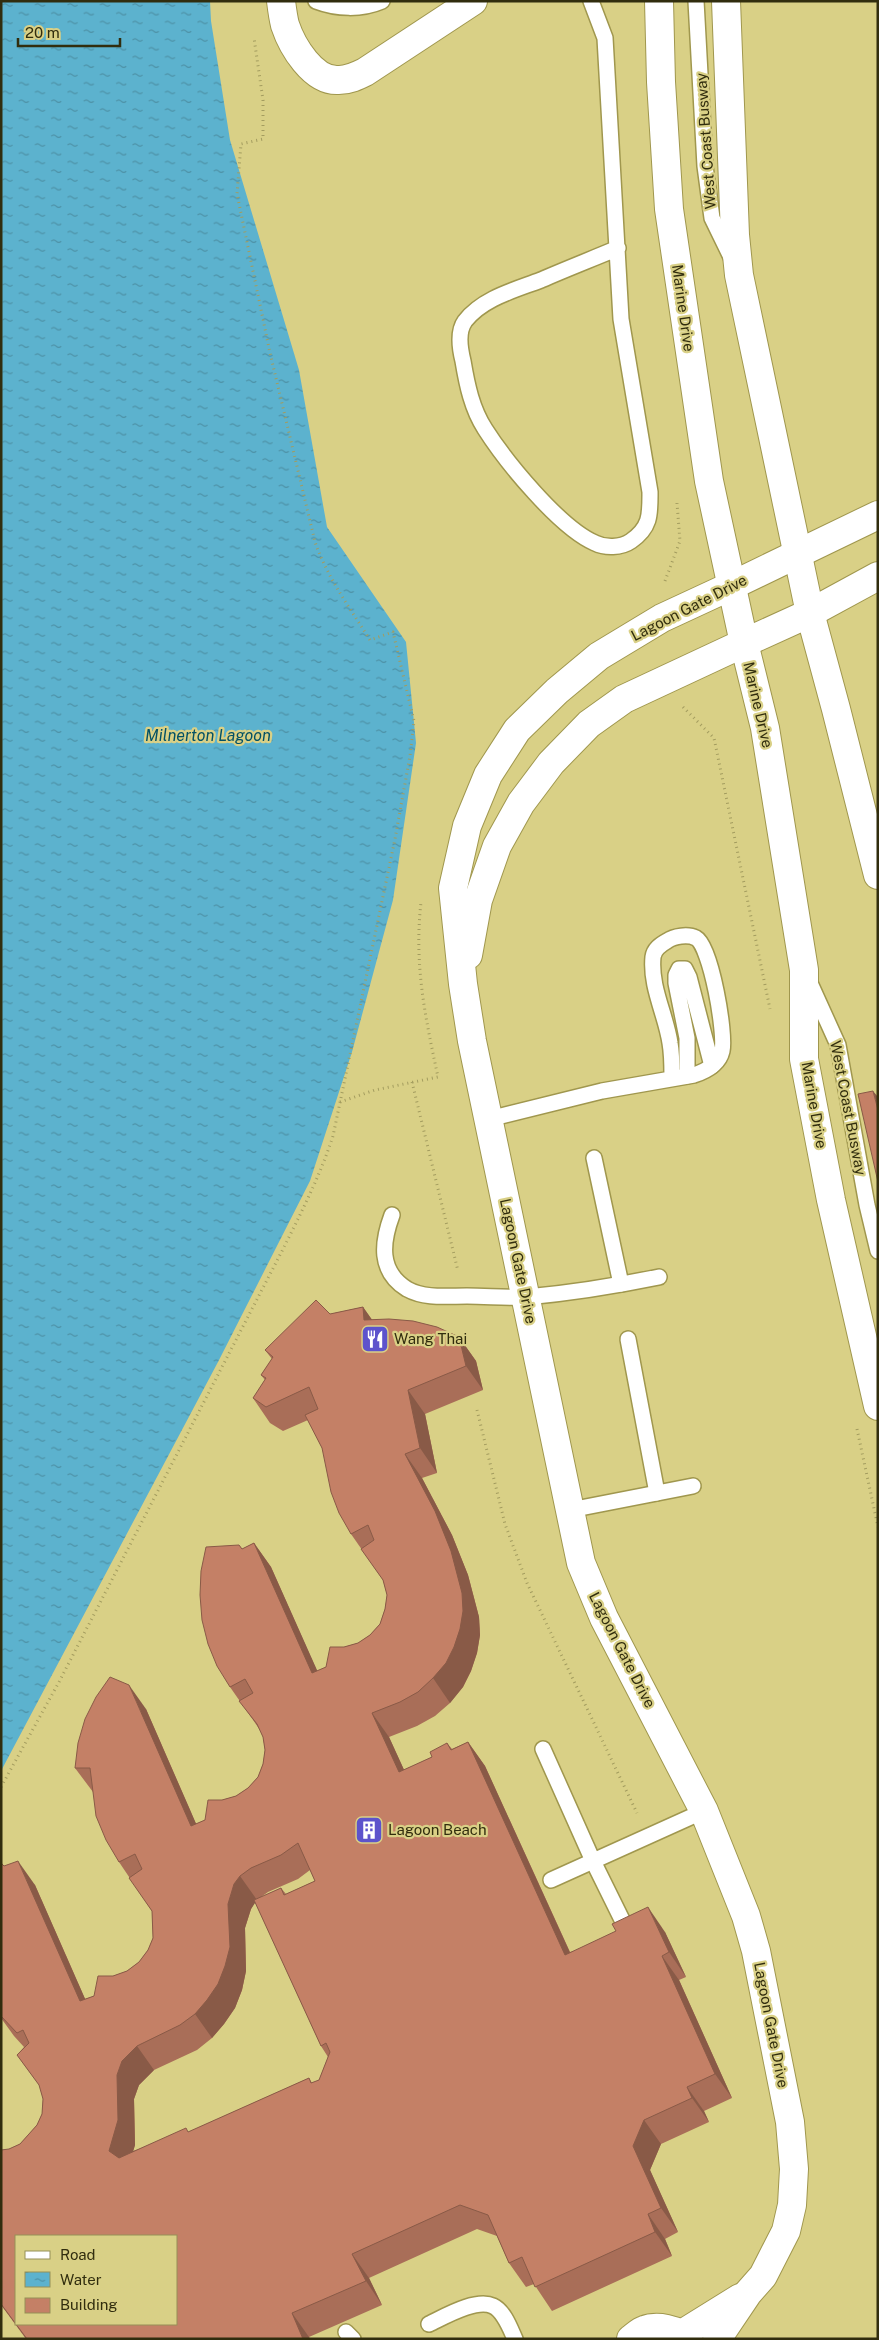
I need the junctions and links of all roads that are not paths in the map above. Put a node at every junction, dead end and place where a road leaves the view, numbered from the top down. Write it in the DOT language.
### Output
graph roads {
  1 [pos="281,1"];
  2 [pos="316,1"];
  3 [pos="382,1"];
  4 [pos="473,1"];
  5 [pos="591,1"];
  6 [pos="659,1"];
  7 [pos="696,1"];
  8 [pos="726,1"];
  9 [pos="618,248"];
  10 [pos="739,275"];
  11 [pos="878,515"];
  12 [pos="798,555"];
  13 [pos="878,576"];
  14 [pos="731,586"];
  15 [pos="810,613"];
  16 [pos="744,643"];
  17 [pos="878,875"];
  18 [pos="804,970"];
  19 [pos="463,984"];
  20 [pos="712,1066"];
  21 [pos="680,1076"];
  22 [pos="489,1119"];
  23 [pos="594,1158"];
  24 [pos="392,1215"];
  25 [pos="878,1252"];
  26 [pos="659,1277"];
  27 [pos="621,1284"];
  28 [pos="526,1297"];
  29 [pos="628,1339"];
  30 [pos="878,1406"];
  31 [pos="693,1486"];
  32 [pos="657,1494"];
  33 [pos="570,1510"];
  34 [pos="542,1749"];
  35 [pos="704,1811"];
  36 [pos="593,1861"];
  37 [pos="551,1880"];
  38 [pos="631,1938"];
  39 [pos="748,2293"];
  40 [pos="429,2324"];
  41 [pos="684,2336"];
  42 [pos="515,2339"];
  43 [pos="631,2339"];
  44 [pos="717,2339"];
  1 -- 4 [label="street"];
  2 -- 3 [label="lane"];
  5 -- 9 [label="lane"];
  6 -- 14 [label="street, Marine Drive"];
  7 -- 10 [label="lane, West Coast Busway"];
  8 -- 10 [label="street"];
  9 -- 9 [label="lane"];
  10 -- 12 [label="street"];
  11 -- 12 [label="street, Lagoon Gate Drive"];
  12 -- 14 [label="street, Lagoon Gate Drive"];
  12 -- 15 [label="street"];
  13 -- 15 [label="street, Lagoon Gate Drive"];
  14 -- 16 [label="street, Marine Drive"];
  14 -- 19 [label="street, Lagoon Gate Drive"];
  15 -- 16 [label="street, Lagoon Gate Drive"];
  15 -- 17 [label="street"];
  16 -- 18 [label="street, Marine Drive"];
  16 -- 19 [label="street, Lagoon Gate Drive"];
  18 -- 25 [label="lane, West Coast Busway"];
  18 -- 30 [label="street, Marine Drive"];
  19 -- 22 [label="street, Lagoon Gate Drive"];
  20 -- 21 [label="lane"];
  20 -- 21 [label="lane"];
  20 -- 21 [label="lane"];
  21 -- 22 [label="lane"];
  22 -- 28 [label="street, Lagoon Gate Drive"];
  23 -- 27 [label="lane"];
  24 -- 28 [label="lane"];
  26 -- 27 [label="lane"];
  27 -- 28 [label="lane"];
  28 -- 33 [label="street, Lagoon Gate Drive"];
  29 -- 32 [label="lane"];
  31 -- 32 [label="lane"];
  32 -- 33 [label="lane"];
  33 -- 35 [label="street, Lagoon Gate Drive"];
  34 -- 36 [label="lane"];
  35 -- 36 [label="lane"];
  35 -- 39 [label="street, Lagoon Gate Drive"];
  36 -- 37 [label="lane"];
  36 -- 38 [label="lane"];
  39 -- 41 [label="street, Lagoon Gate Drive"];
  39 -- 44 [label="street, Lagoon Gate Drive"];
  40 -- 42 [label="lane"];
  41 -- 43 [label="street"];
}
